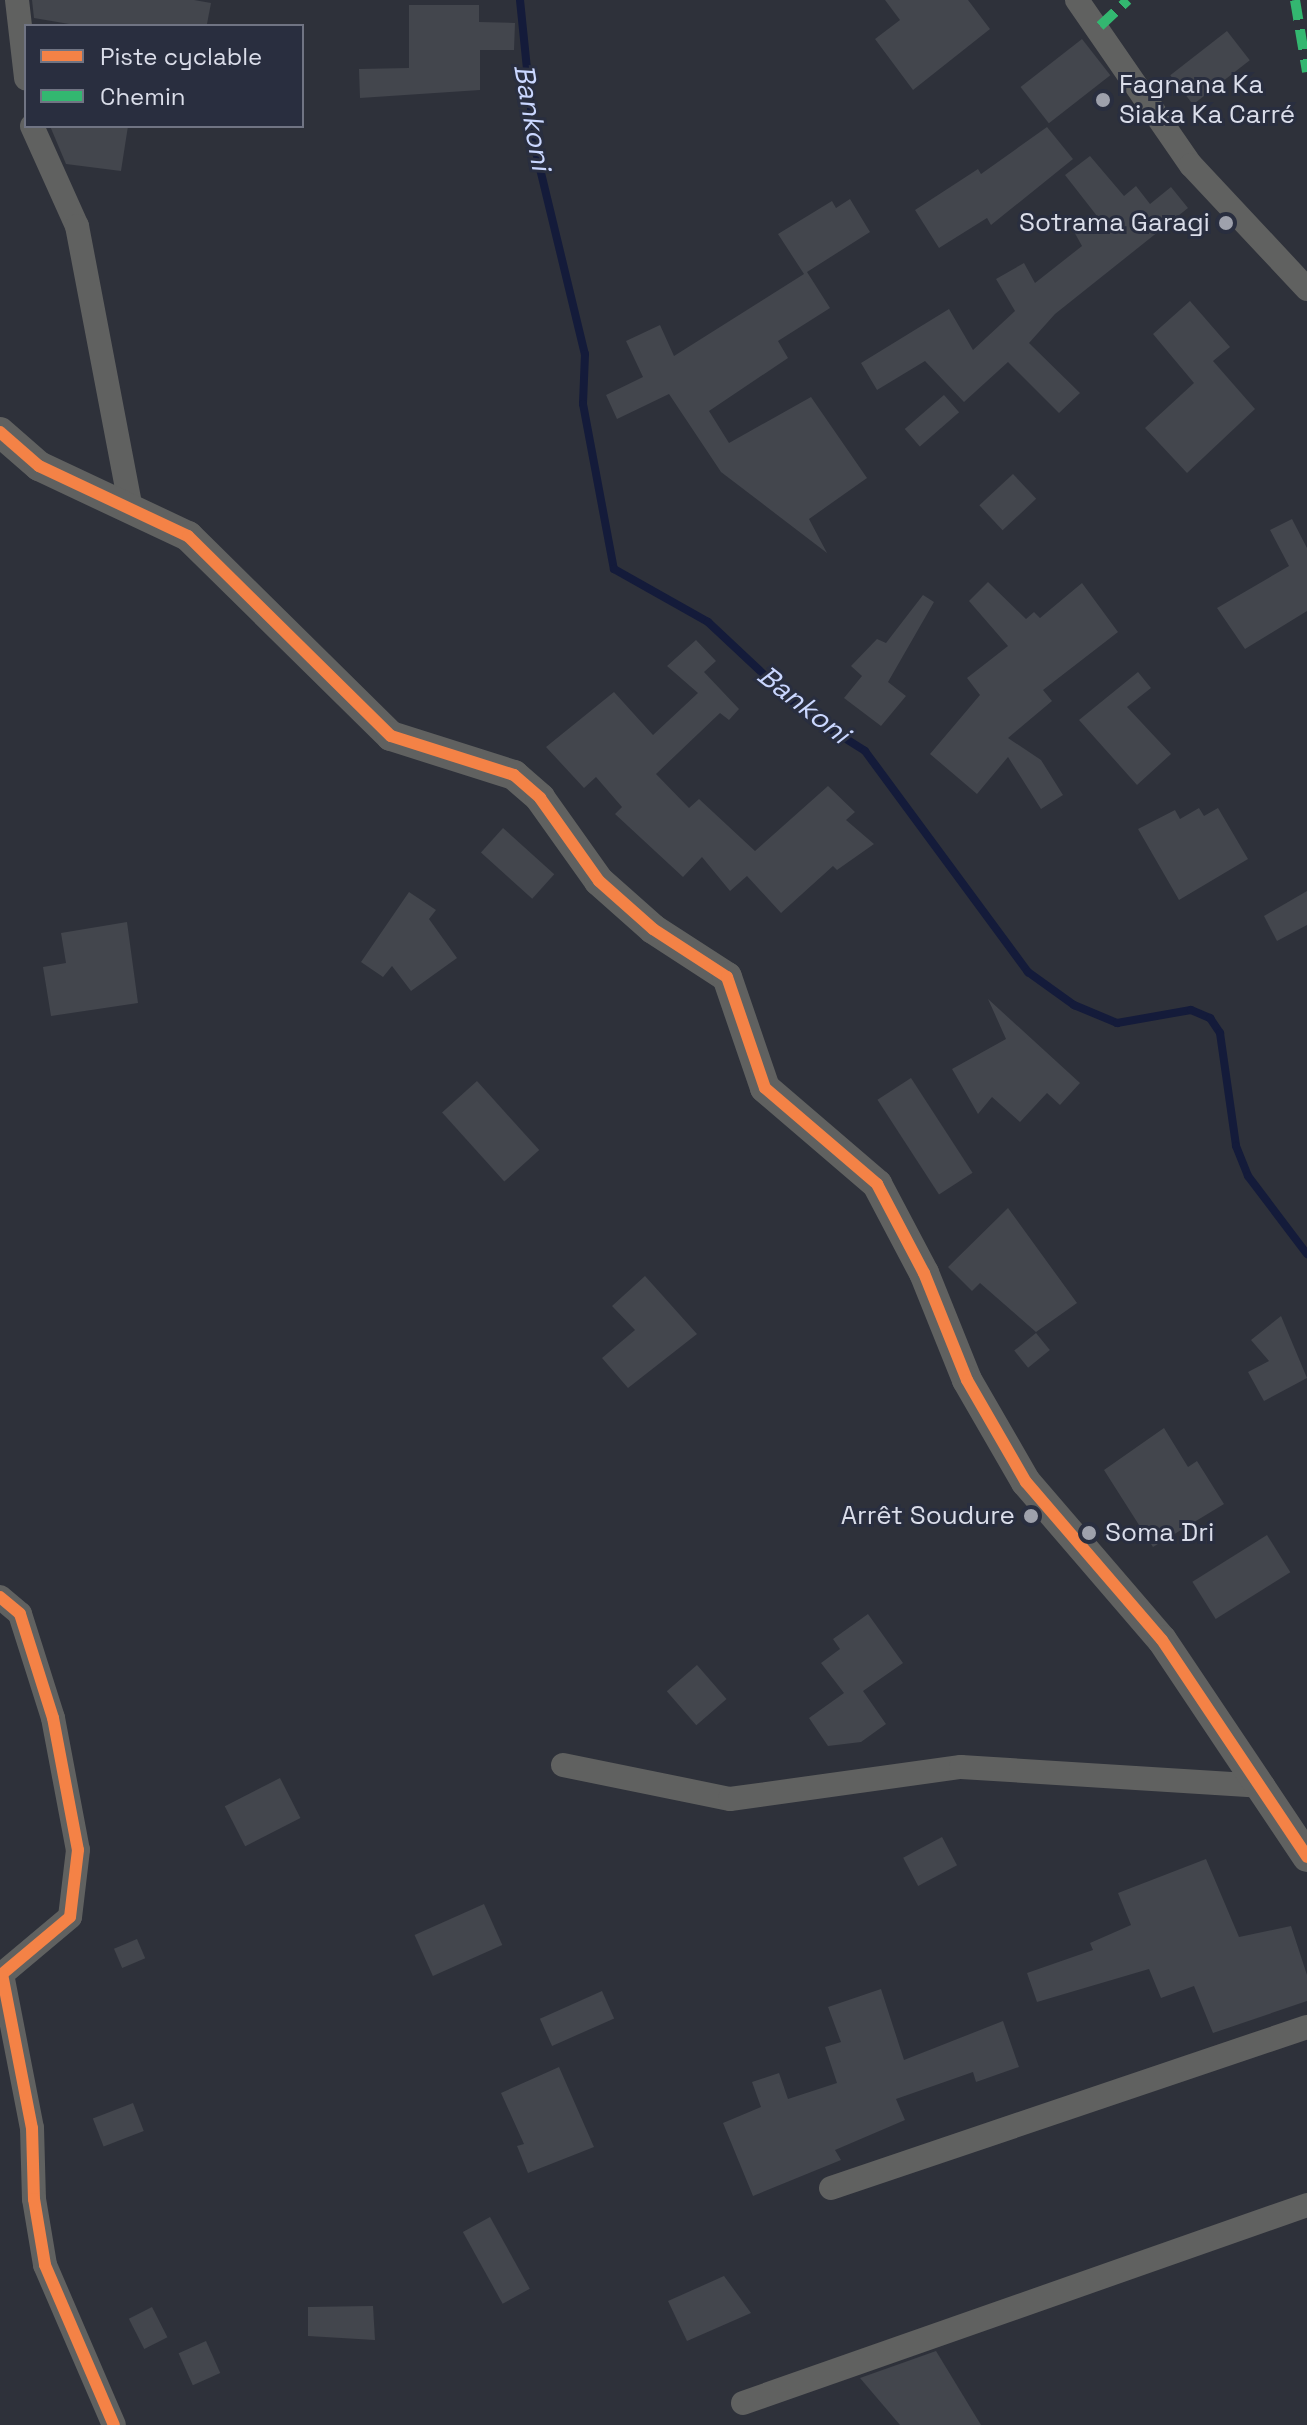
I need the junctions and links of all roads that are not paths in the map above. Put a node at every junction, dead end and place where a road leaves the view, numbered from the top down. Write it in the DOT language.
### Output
graph roads {
  1 [pos="17,0"];
  2 [pos="1077,0"];
  3 [pos="24,61"];
  4 [pos="33,128"];
  5 [pos="1307,289"];
  6 [pos="0,432"];
  7 [pos="130,505"];
  8 [pos="0,1597"];
  9 [pos="563,1765"];
  10 [pos="1263,1786"];
  11 [pos="1307,1857"];
  12 [pos="1307,2027"];
  13 [pos="831,2188"];
  14 [pos="1307,2205"];
  15 [pos="743,2403"];
  16 [pos="114,2425"];
  1 -- 3 [label="street"];
  2 -- 5 [label="street"];
  4 -- 7 [label="street"];
  6 -- 7 [label="street"];
  7 -- 10 [label="street"];
  8 -- 16 [label="street"];
  9 -- 10 [label="street"];
  10 -- 11 [label="street"];
  12 -- 13 [label="street"];
  14 -- 15 [label="street"];
}
